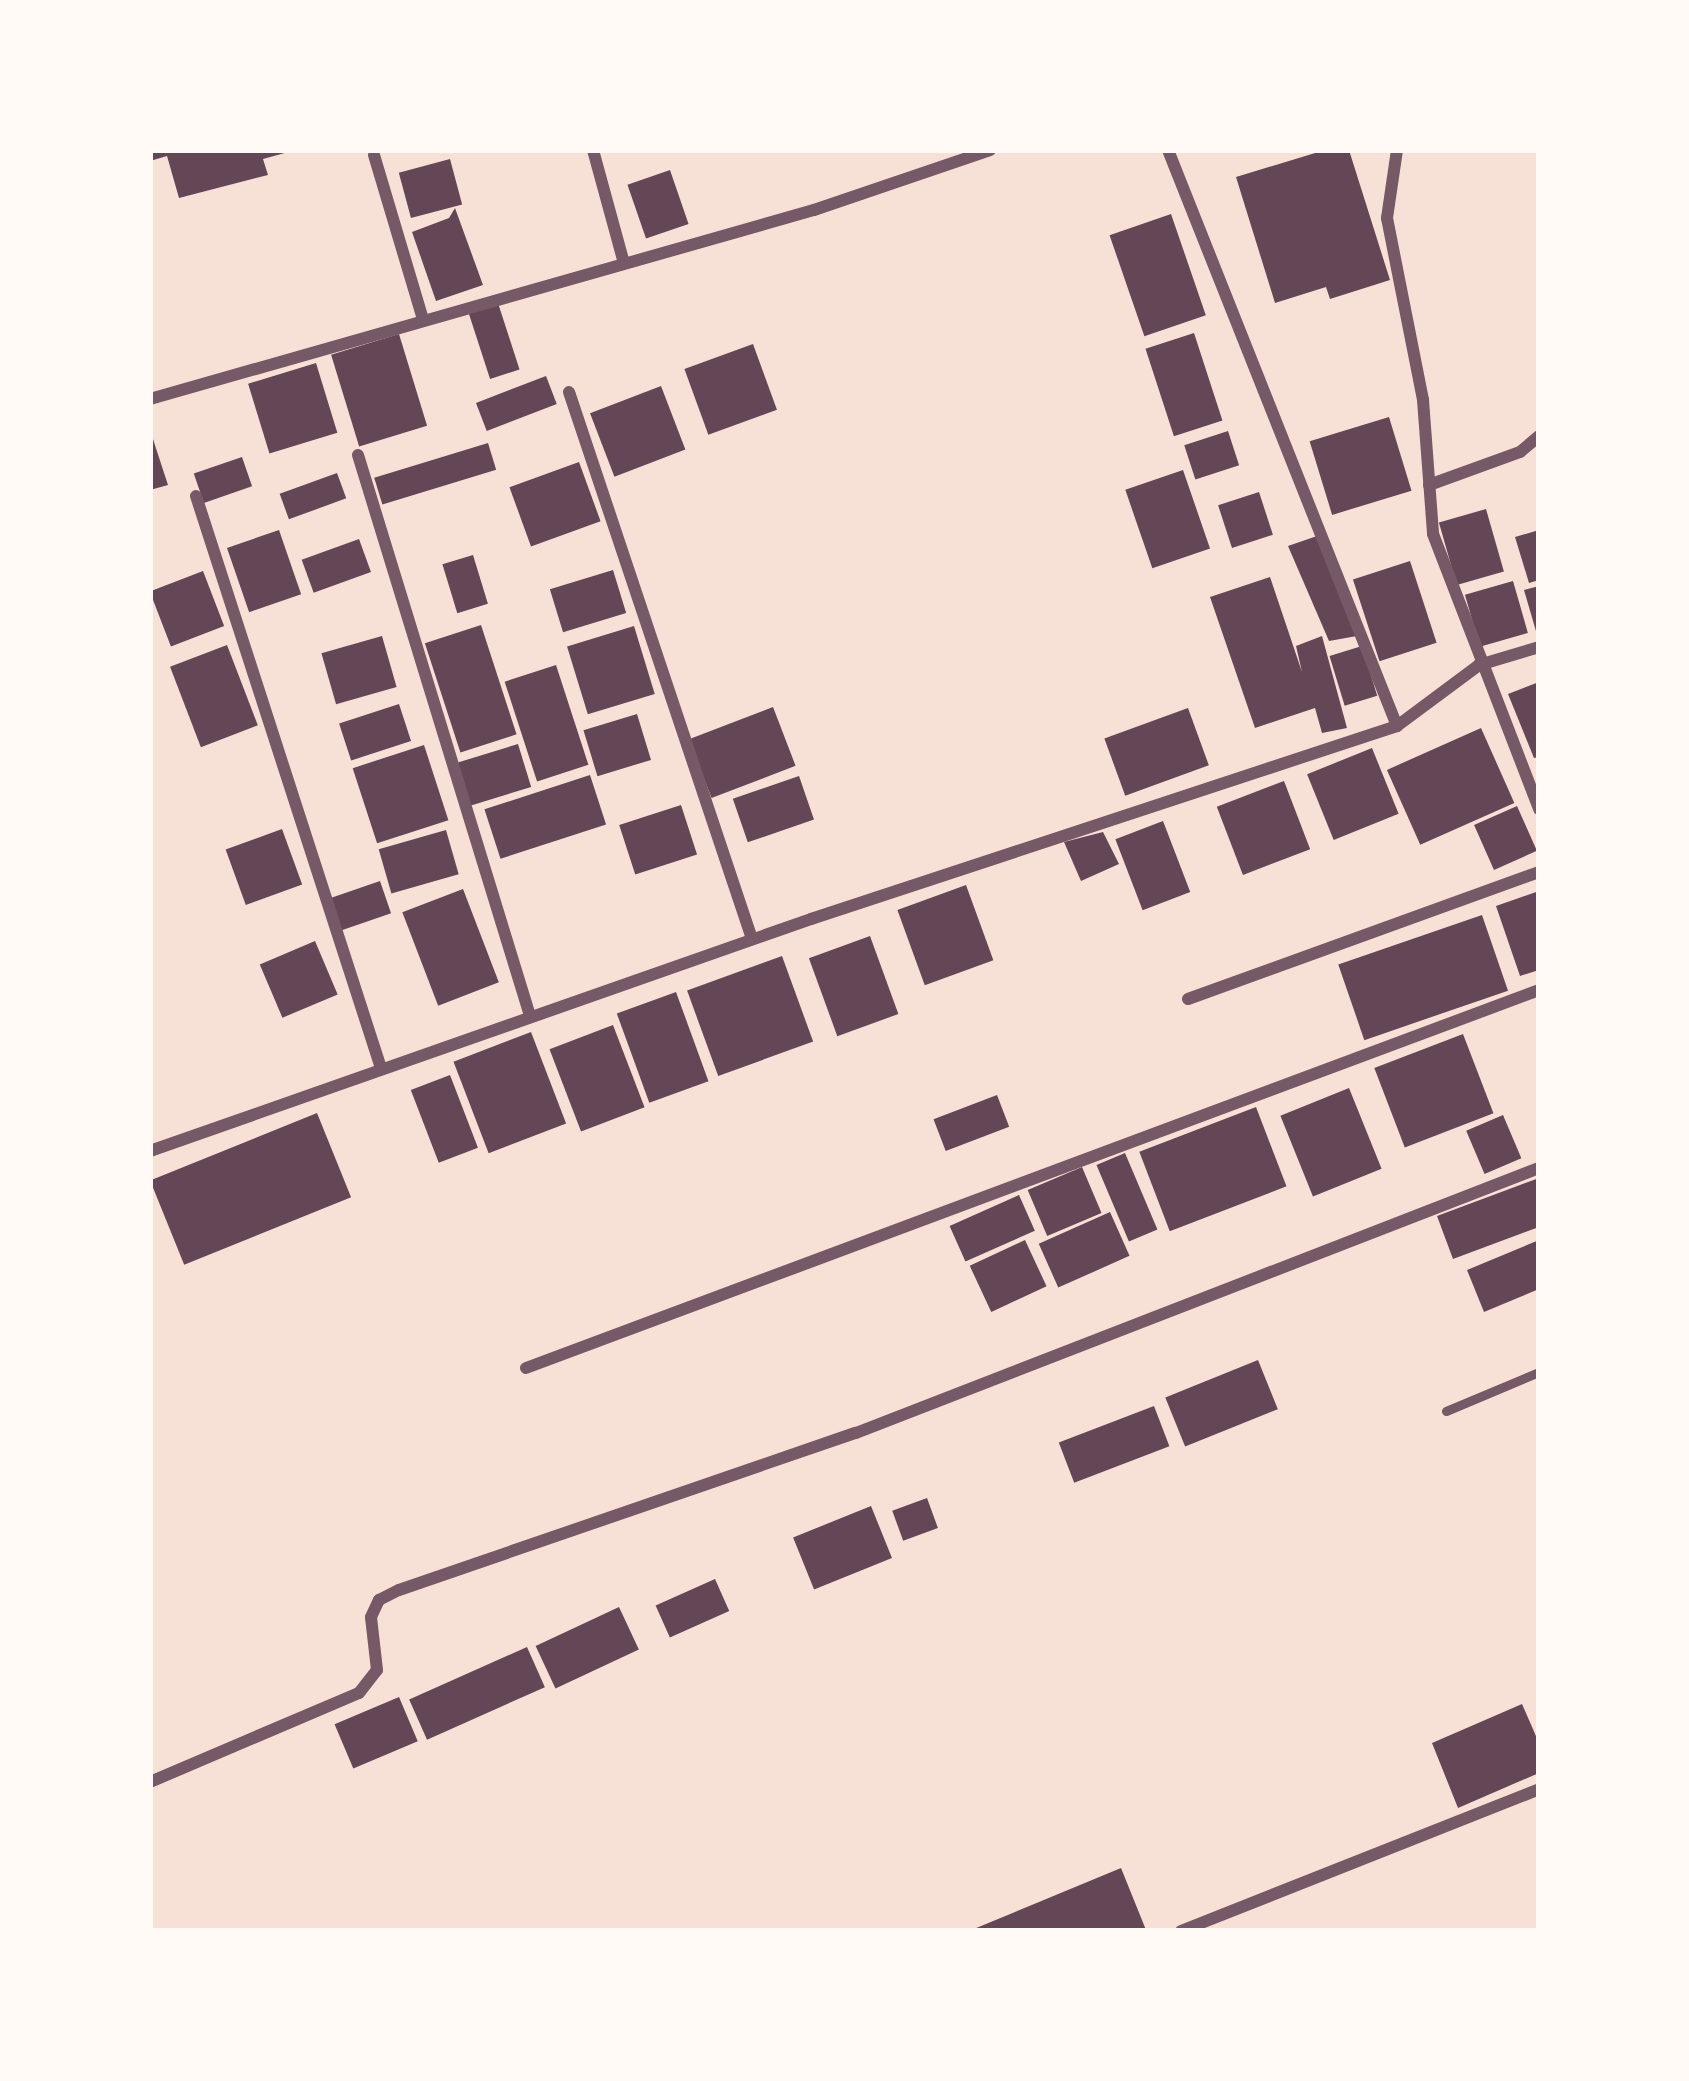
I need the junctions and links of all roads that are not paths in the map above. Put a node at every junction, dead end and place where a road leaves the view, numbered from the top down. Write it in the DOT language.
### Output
graph roads {
  1 [pos="592,150"];
  2 [pos="990,150"];
  3 [pos="1168,150"];
  4 [pos="1397,150"];
  5 [pos="374,155"];
  6 [pos="624,263"];
  7 [pos="423,320"];
  8 [pos="569,392"];
  9 [pos="150,399"];
  10 [pos="1539,436"];
  11 [pos="358,455"];
  12 [pos="1429,485"];
  13 [pos="196,496"];
  14 [pos="1539,647"];
  15 [pos="1479,664"];
  16 [pos="1396,726"];
  17 [pos="1532,772"];
  18 [pos="1539,809"];
  19 [pos="1539,872"];
  20 [pos="752,939"];
  21 [pos="1539,990"];
  22 [pos="1188,999"];
  23 [pos="530,1016"];
  24 [pos="381,1068"];
  25 [pos="150,1151"];
  26 [pos="1539,1168"];
  27 [pos="526,1368"];
  28 [pos="1539,1372"];
  29 [pos="1446,1411"];
  30 [pos="150,1782"];
  31 [pos="1539,1789"];
  32 [pos="1181,1931"];
  1 -- 6 [label="street"];
  2 -- 6 [label="street"];
  3 -- 16 [label="street"];
  4 -- 12 [label="street"];
  5 -- 7 [label="street"];
  6 -- 7 [label="street"];
  7 -- 9 [label="street"];
  8 -- 20 [label="street"];
  10 -- 12 [label="street"];
  11 -- 23 [label="street"];
  12 -- 15 [label="street"];
  13 -- 24 [label="street"];
  14 -- 15 [label="street"];
  15 -- 16 [label="street"];
  15 -- 17 [label="street"];
  16 -- 20 [label="street"];
  17 -- 18 [label="street"];
  19 -- 22 [label="street"];
  20 -- 23 [label="street"];
  21 -- 27 [label="street"];
  23 -- 24 [label="street"];
  24 -- 25 [label="street"];
  26 -- 30 [label="street"];
  28 -- 29 [label="lane"];
  31 -- 32 [label="street"];
}
